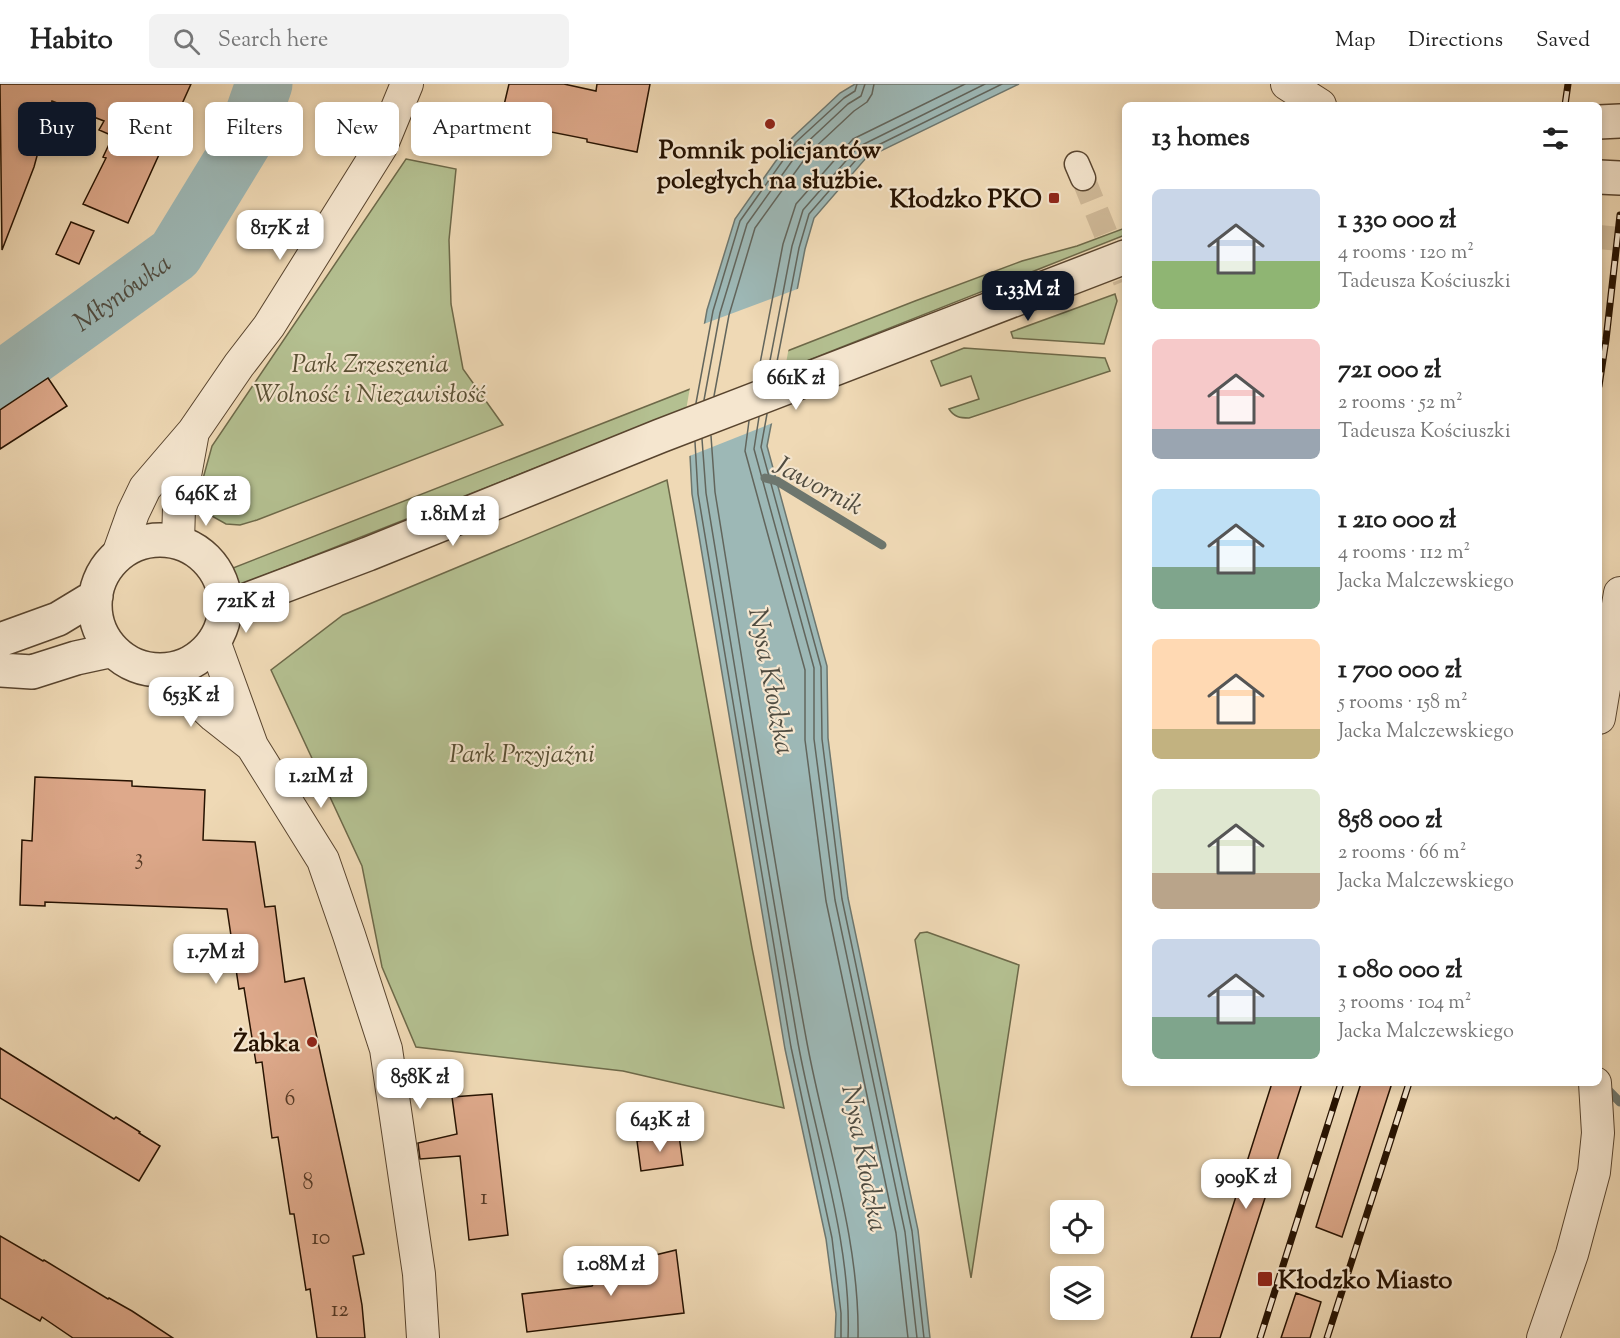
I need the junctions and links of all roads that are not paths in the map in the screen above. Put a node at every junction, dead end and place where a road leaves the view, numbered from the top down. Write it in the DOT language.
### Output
graph roads {
  1 [pos="407,84"];
  2 [pos="1287,84"];
  3 [pos="1315,102"];
  4 [pos="1620,121"];
  5 [pos="1602,122"];
  6 [pos="1602,177"];
  7 [pos="1620,178"];
  8 [pos="1122,258"];
  9 [pos="193,432"];
  10 [pos="178,542"];
  11 [pos="118,555"];
  12 [pos="96,596"];
  13 [pos="1619,604"];
  14 [pos="225,608"];
  15 [pos="0,640"];
  16 [pos="214,641"];
  17 [pos="113,650"];
  18 [pos="0,670"];
  19 [pos="165,670"];
  20 [pos="1602,701"];
  21 [pos="252,746"];
  22 [pos="1596,1094"];
  23 [pos="423,1338"];
  24 [pos="1543,1338"];
  1 -- 9 [label="street"];
  2 -- 3 [label="street"];
  4 -- 5 [label="street"];
  6 -- 7 [label="street"];
  8 -- 14 [label="street"];
  9 -- 10 [label="street"];
  9 -- 11 [label="street"];
  10 -- 11 [label="street"];
  10 -- 14 [label="street"];
  11 -- 12 [label="street"];
  12 -- 15 [label="street"];
  12 -- 17 [label="street"];
  13 -- 20 [label="street"];
  14 -- 16 [label="street"];
  16 -- 19 [label="street"];
  16 -- 21 [label="street"];
  17 -- 18 [label="street"];
  17 -- 19 [label="street"];
  19 -- 21 [label="street"];
  21 -- 23 [label="street"];
  22 -- 24 [label="street"];
}
